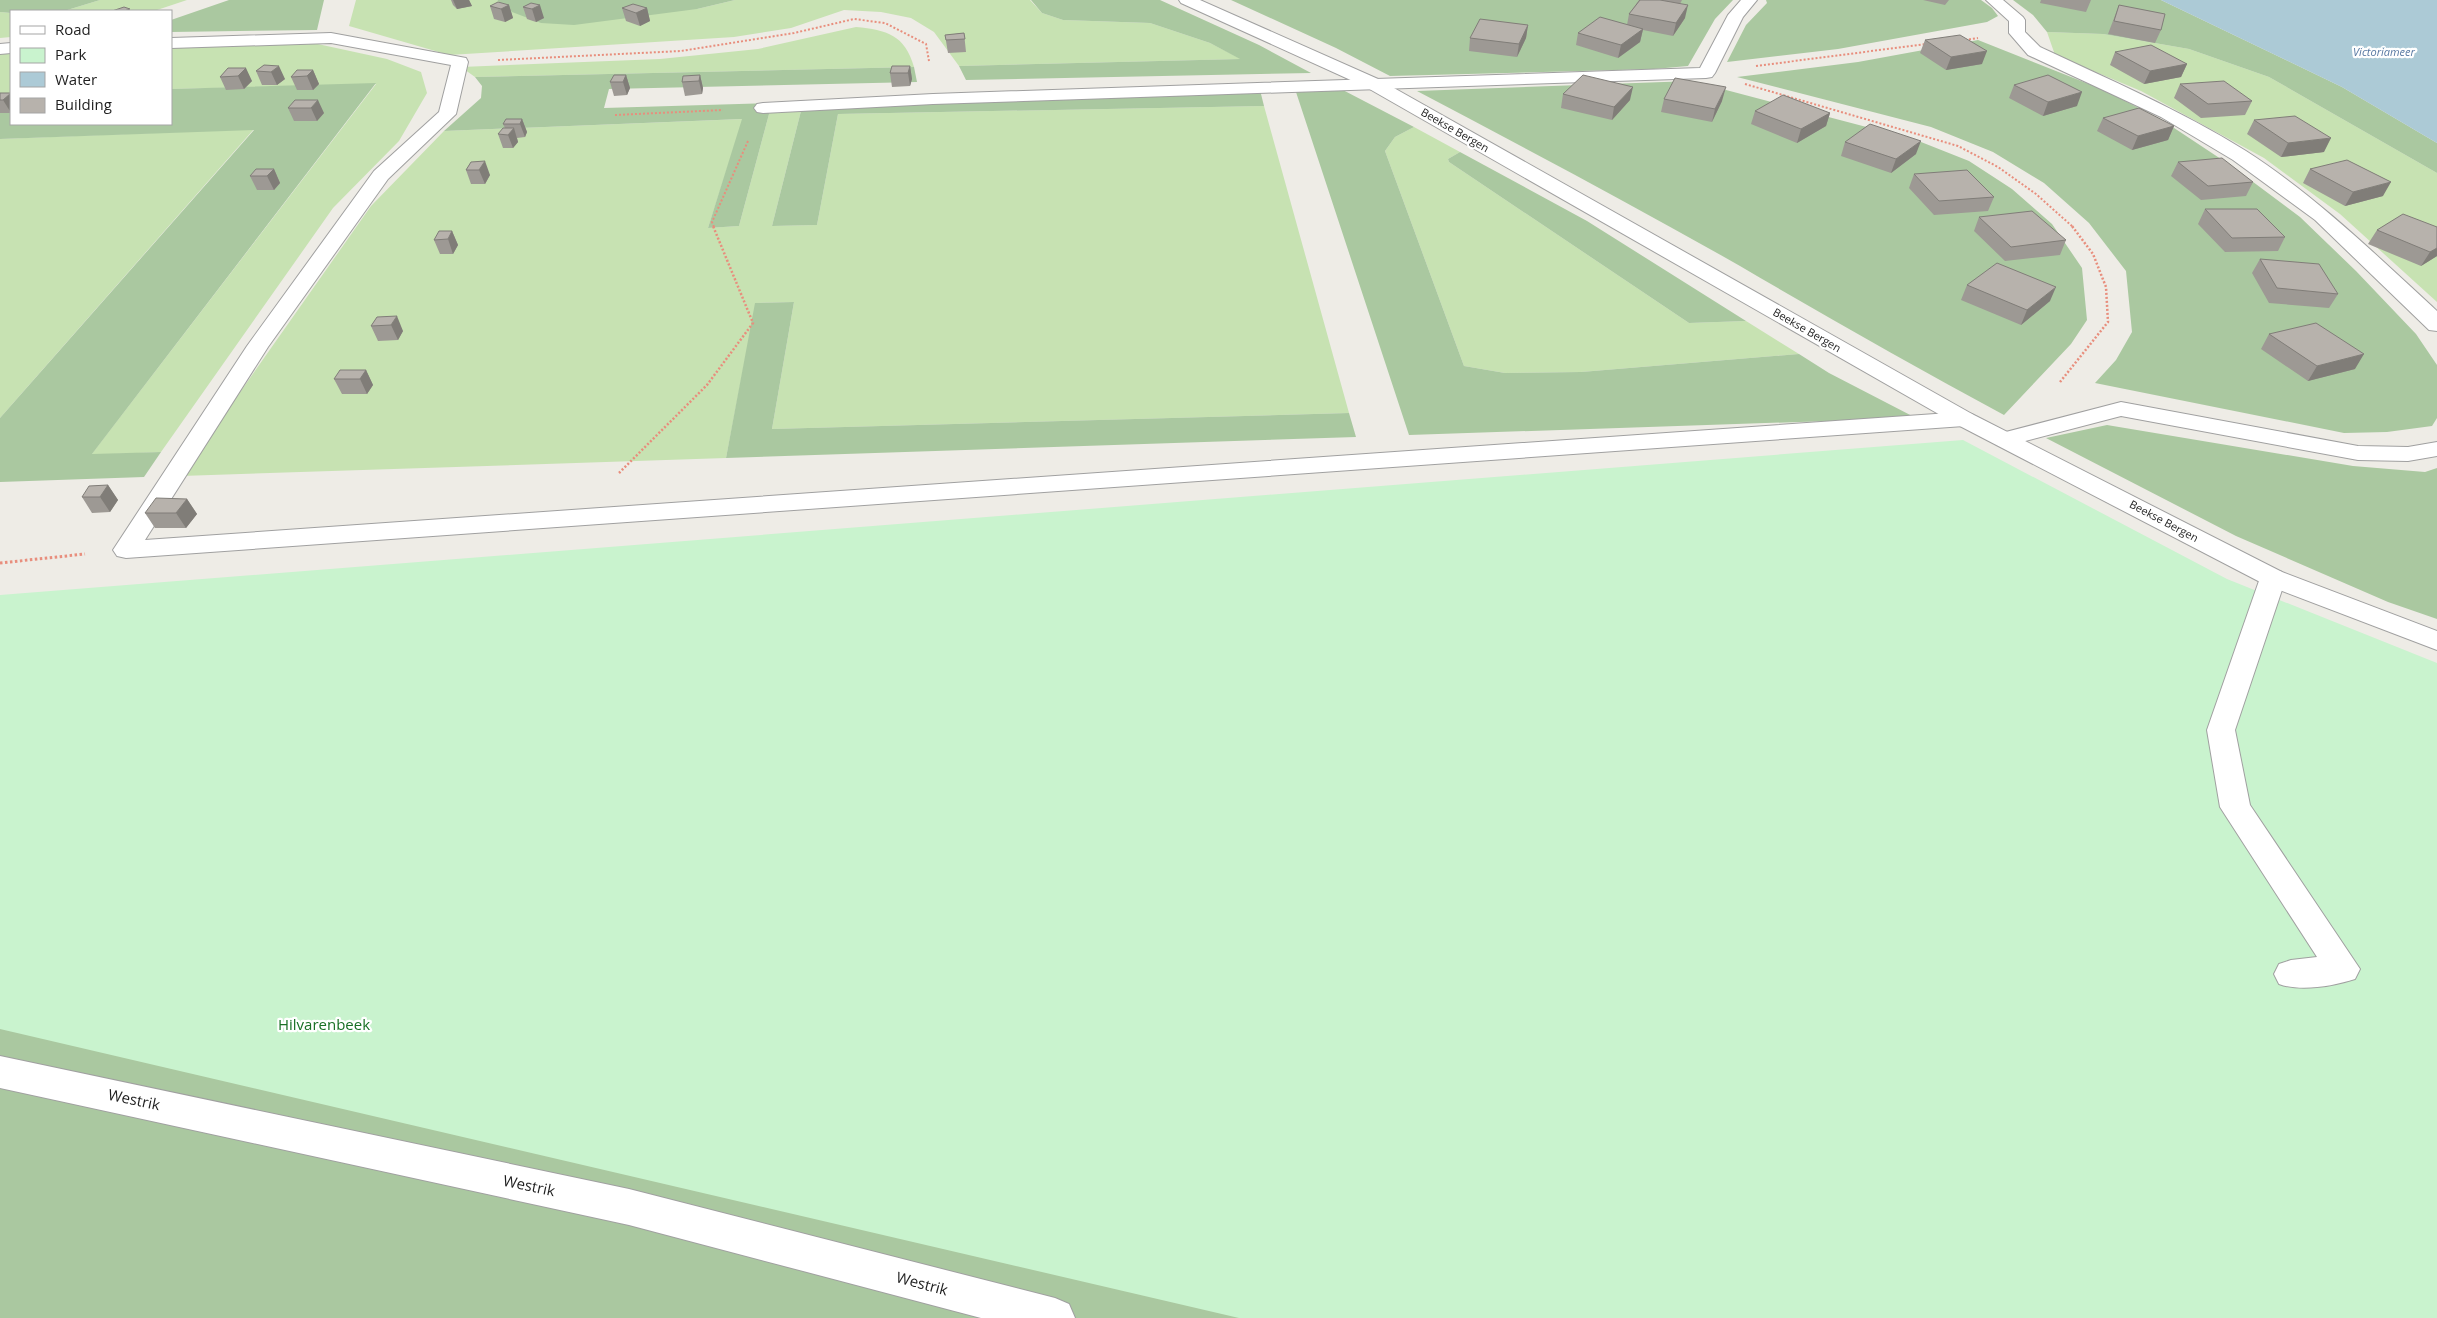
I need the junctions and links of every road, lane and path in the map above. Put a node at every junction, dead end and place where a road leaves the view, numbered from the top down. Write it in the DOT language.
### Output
graph roads {
  1 [pos="1187,0"];
  2 [pos="1749,0"];
  3 [pos="1994,0"];
  4 [pos="2017,33"];
  5 [pos="1958,40"];
  6 [pos="172,43"];
  7 [pos="1929,44"];
  8 [pos="460,62"];
  9 [pos="1706,72"];
  10 [pos="1372,83"];
  11 [pos="933,99"];
  12 [pos="763,108"];
  13 [pos="614,115"];
  14 [pos="2437,325"];
  15 [pos="2059,383"];
  16 [pos="1964,419"];
  17 [pos="2006,439"];
  18 [pos="2437,449"];
  19 [pos="574,518"];
  20 [pos="126,550"];
  21 [pos="0,563"];
  22 [pos="2273,578"];
  23 [pos="2437,641"];
  24 [pos="2291,974"];
  25 [pos="0,1072"];
  26 [pos="1055,1318"];
  1 -- 10 [label="street, Beekse Bergen"];
  2 -- 9 [label="street"];
  3 -- 4 [label="street"];
  4 -- 5 [label="path"];
  4 -- 14 [label="street"];
  6 -- 8 [label="street"];
  7 -- 9 [label="path"];
  8 -- 11 [label="path"];
  8 -- 20 [label="street"];
  9 -- 10 [label="street"];
  9 -- 15 [label="path"];
  10 -- 11 [label="street"];
  10 -- 16 [label="street, Beekse Bergen"];
  11 -- 12 [label="street"];
  12 -- 13 [label="path"];
  12 -- 19 [label="path"];
  16 -- 17 [label="street, Beekse Bergen"];
  16 -- 19 [label="street"];
  17 -- 18 [label="street"];
  17 -- 22 [label="street, Beekse Bergen"];
  19 -- 20 [label="street"];
  20 -- 21 [label="path"];
  22 -- 23 [label="street, Beekse Bergen"];
  22 -- 24 [label="street"];
  25 -- 26 [label="street, Westrik"];
}
